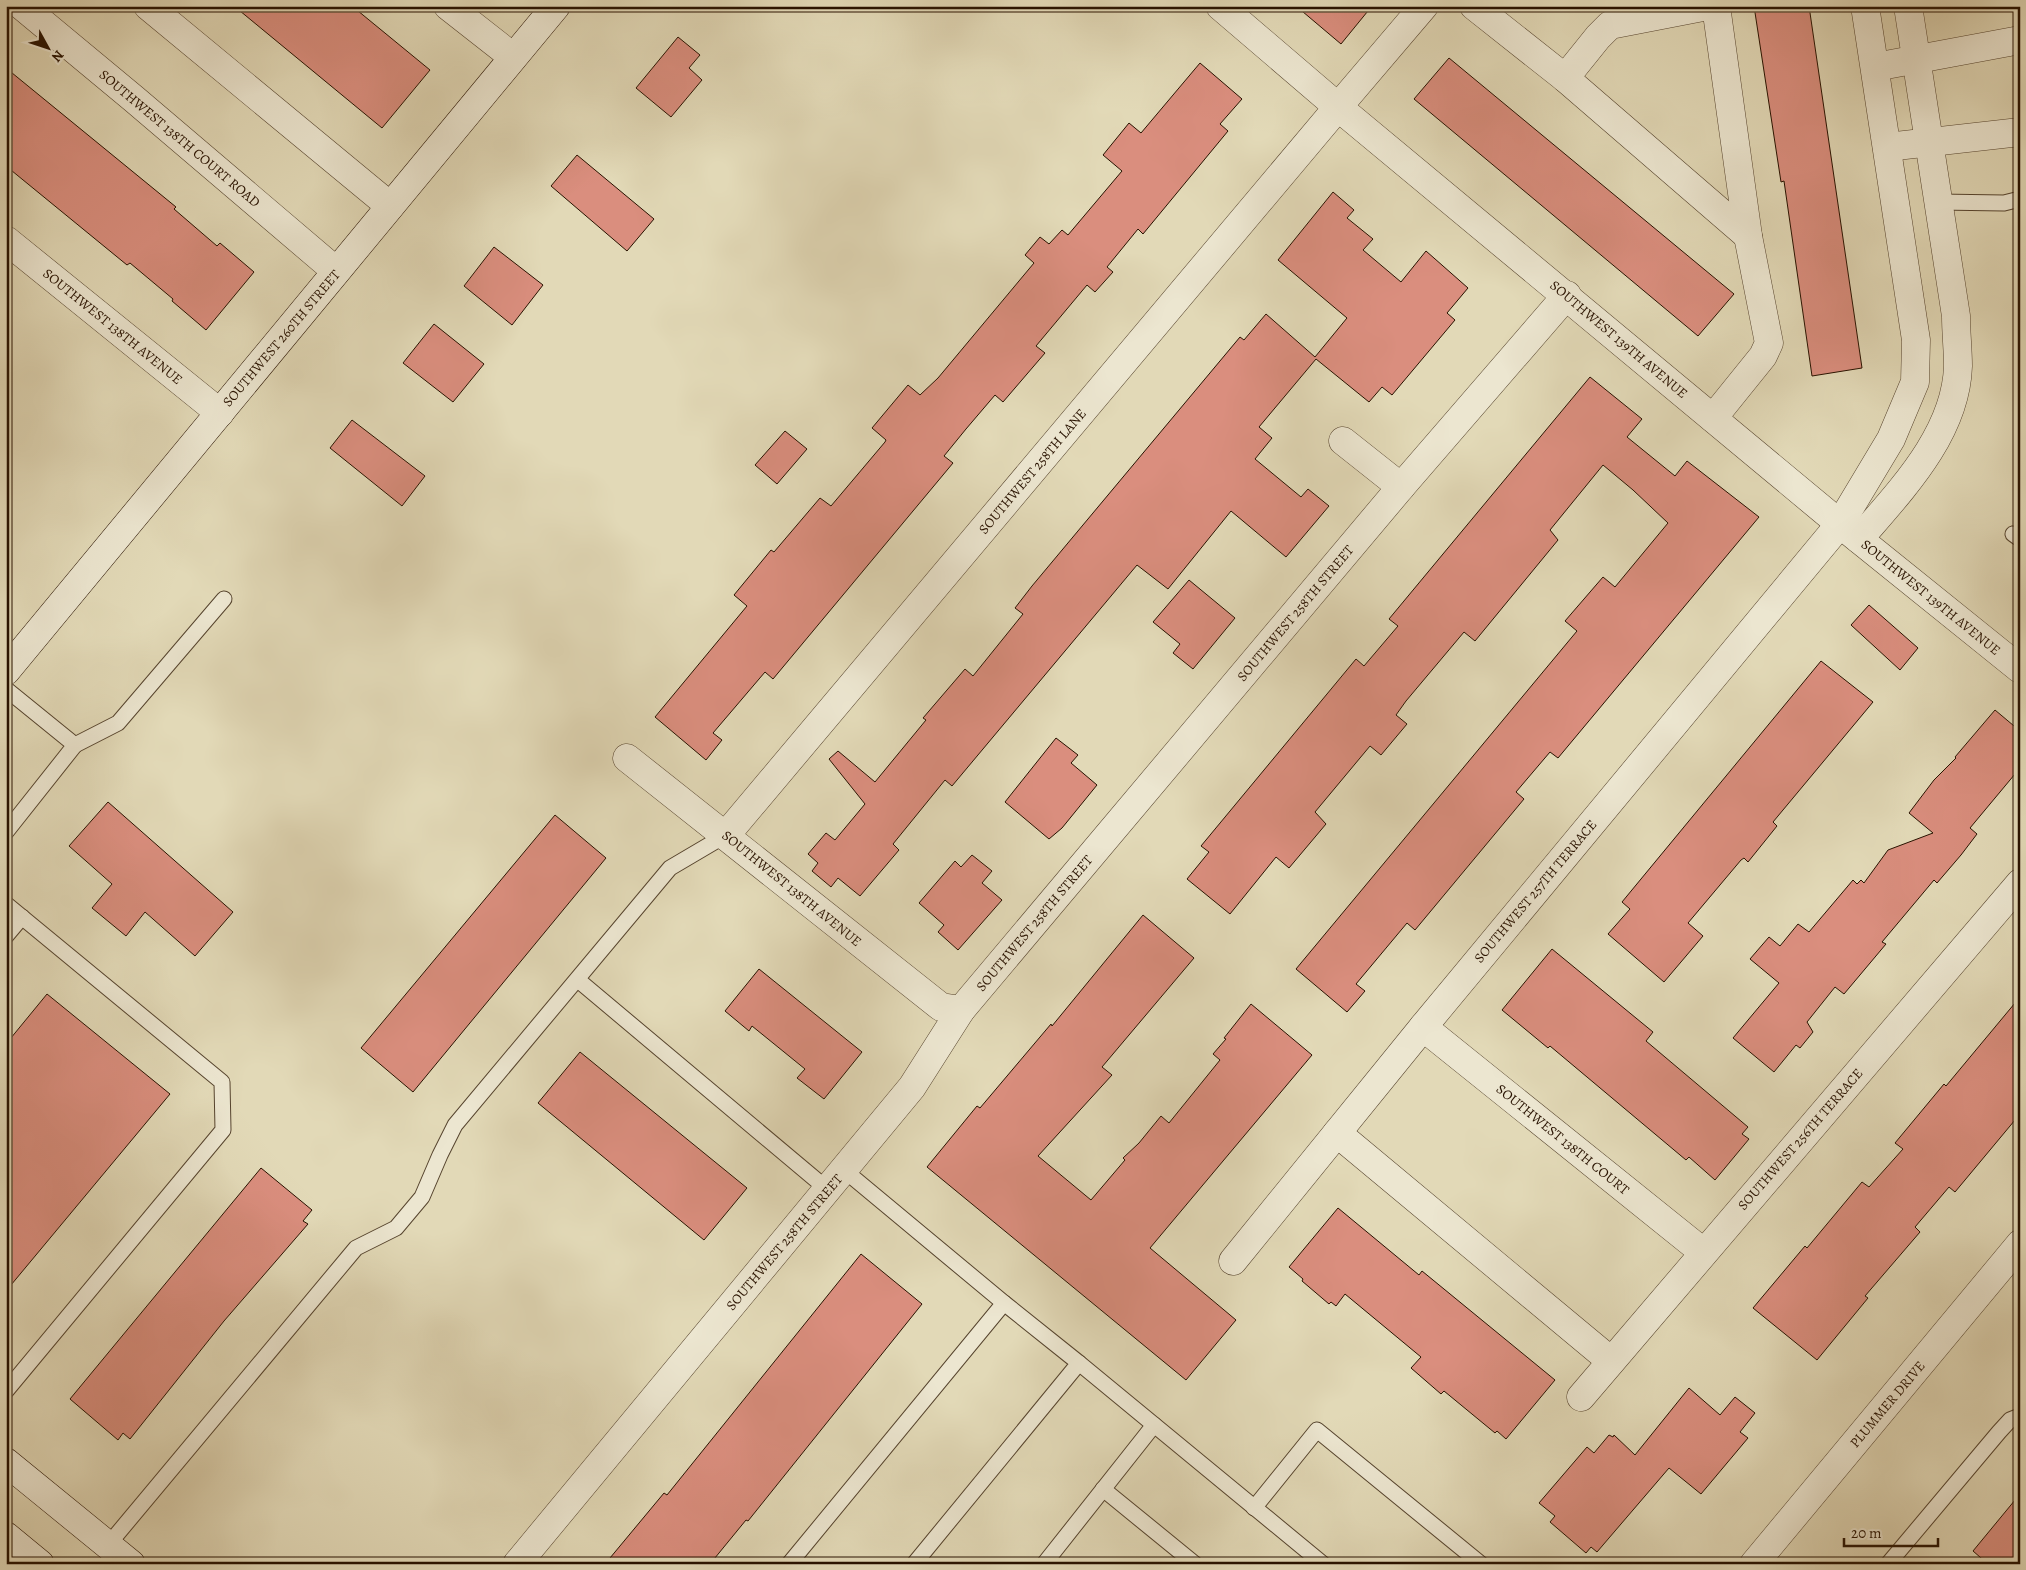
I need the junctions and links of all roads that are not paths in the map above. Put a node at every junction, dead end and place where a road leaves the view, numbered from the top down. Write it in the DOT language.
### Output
graph roads {
  1 [pos="22,6"];
  2 [pos="148,6"];
  3 [pos="448,6"];
  4 [pos="556,6"];
  5 [pos="1220,6"];
  6 [pos="1424,6"];
  7 [pos="1474,6"];
  8 [pos="1708,6"];
  9 [pos="1716,6"];
  10 [pos="1866,6"];
  11 [pos="1908,6"];
  12 [pos="2020,40"];
  13 [pos="513,57"];
  14 [pos="1916,60"];
  15 [pos="1875,66"];
  16 [pos="1565,78"];
  17 [pos="1338,107"];
  18 [pos="2020,132"];
  19 [pos="1929,143"];
  20 [pos="1887,147"];
  21 [pos="2020,199"];
  22 [pos="1938,202"];
  23 [pos="390,206"];
  24 [pos="1748,236"];
  25 [pos="6,240"];
  26 [pos="336,271"];
  27 [pos="1566,295"];
  28 [pos="220,413"];
  29 [pos="1713,418"];
  30 [pos="1343,441"];
  31 [pos="1401,487"];
  32 [pos="1850,531"];
  33 [pos="224,599"];
  34 [pos="2020,670"];
  35 [pos="6,671"];
  36 [pos="6,689"];
  37 [pos="75,745"];
  38 [pos="627,758"];
  39 [pos="6,832"];
  40 [pos="726,835"];
  41 [pos="2020,883"];
  42 [pos="6,904"];
  43 [pos="22,917"];
  44 [pos="6,936"];
  45 [pos="578,980"];
  46 [pos="960,1010"];
  47 [pos="1424,1027"];
  48 [pos="1337,1133"];
  49 [pos="836,1180"];
  50 [pos="2020,1244"];
  51 [pos="1703,1252"];
  52 [pos="1233,1261"];
  53 [pos="1004,1303"];
  54 [pos="1611,1361"];
  55 [pos="1079,1363"];
  56 [pos="6,1391"];
  57 [pos="1581,1397"];
  58 [pos="2020,1416"];
  59 [pos="1154,1425"];
  60 [pos="6,1462"];
  61 [pos="1103,1489"];
  62 [pos="1254,1508"];
  63 [pos="6,1536"];
  64 [pos="108,1545"];
  65 [pos="1048,1561"];
  66 [pos="40,1564"];
  67 [pos="131,1564"];
  68 [pos="517,1564"];
  69 [pos="789,1564"];
  70 [pos="914,1564"];
  71 [pos="1195,1564"];
  72 [pos="1323,1564"];
  73 [pos="1481,1564"];
  74 [pos="1754,1564"];
  75 [pos="1888,1564"];
  1 -- 26 [label="street, SOUTHWEST 138TH COURT ROAD"];
  2 -- 23 [label="street"];
  3 -- 13 [label="street"];
  4 -- 13 [label="street, SOUTHWEST 260TH STREET"];
  5 -- 17 [label="street, SOUTHWEST 139TH AVENUE"];
  6 -- 17 [label="street, SOUTHWEST 258TH LANE"];
  7 -- 16 [label="street"];
  8 -- 16 [label="street"];
  9 -- 24 [label="street"];
  10 -- 15 [label="street"];
  11 -- 14 [label="street"];
  12 -- 14 [label="street"];
  13 -- 23 [label="street, SOUTHWEST 260TH STREET"];
  14 -- 15 [label="street"];
  14 -- 19 [label="street"];
  15 -- 20 [label="street"];
  16 -- 24 [label="street"];
  17 -- 27 [label="street, SOUTHWEST 139TH AVENUE"];
  17 -- 40 [label="street, SOUTHWEST 258TH LANE"];
  18 -- 19 [label="street"];
  19 -- 20 [label="street"];
  19 -- 22 [label="street"];
  20 -- 32 [label="street"];
  21 -- 22 [label="lane"];
  22 -- 32 [label="street"];
  23 -- 26 [label="street, SOUTHWEST 260TH STREET"];
  24 -- 29 [label="street"];
  25 -- 28 [label="street, SOUTHWEST 138TH AVENUE"];
  26 -- 28 [label="street, SOUTHWEST 260TH STREET"];
  27 -- 29 [label="street, SOUTHWEST 139TH AVENUE"];
  27 -- 31 [label="street, SOUTHWEST 258TH STREET"];
  28 -- 35 [label="street, SOUTHWEST 260TH STREET"];
  29 -- 32 [label="street, SOUTHWEST 139TH AVENUE"];
  30 -- 31 [label="street"];
  31 -- 46 [label="street, SOUTHWEST 258TH STREET"];
  32 -- 34 [label="street, SOUTHWEST 139TH AVENUE"];
  32 -- 47 [label="street, SOUTHWEST 257TH TERRACE"];
  33 -- 37 [label="lane"];
  36 -- 37 [label="lane"];
  37 -- 39 [label="lane"];
  38 -- 40 [label="street, SOUTHWEST 138TH AVENUE"];
  40 -- 45 [label="lane"];
  40 -- 46 [label="street, SOUTHWEST 138TH AVENUE"];
  41 -- 51 [label="street, SOUTHWEST 256TH TERRACE"];
  42 -- 43 [label="lane"];
  43 -- 44 [label="lane"];
  43 -- 56 [label="lane"];
  45 -- 49 [label="lane"];
  45 -- 64 [label="lane"];
  46 -- 49 [label="street, SOUTHWEST 258TH STREET"];
  47 -- 48 [label="street, SOUTHWEST 257TH TERRACE"];
  47 -- 51 [label="street, SOUTHWEST 138TH COURT"];
  48 -- 52 [label="street, SOUTHWEST 257TH TERRACE"];
  48 -- 54 [label="street"];
  49 -- 53 [label="lane"];
  49 -- 68 [label="street, SOUTHWEST 258TH STREET"];
  50 -- 74 [label="street, PLUMMER DRIVE"];
  51 -- 54 [label="street, SOUTHWEST 256TH TERRACE"];
  53 -- 55 [label="lane"];
  53 -- 69 [label="lane"];
  54 -- 57 [label="street, SOUTHWEST 256TH TERRACE"];
  55 -- 59 [label="lane"];
  55 -- 70 [label="lane"];
  58 -- 75 [label="lane"];
  59 -- 61 [label="lane"];
  59 -- 62 [label="lane"];
  60 -- 64 [label="street"];
  61 -- 65 [label="lane"];
  61 -- 71 [label="lane"];
  62 -- 72 [label="lane"];
  62 -- 73 [label="lane"];
  63 -- 66 [label="street"];
  64 -- 67 [label="street"];
}
